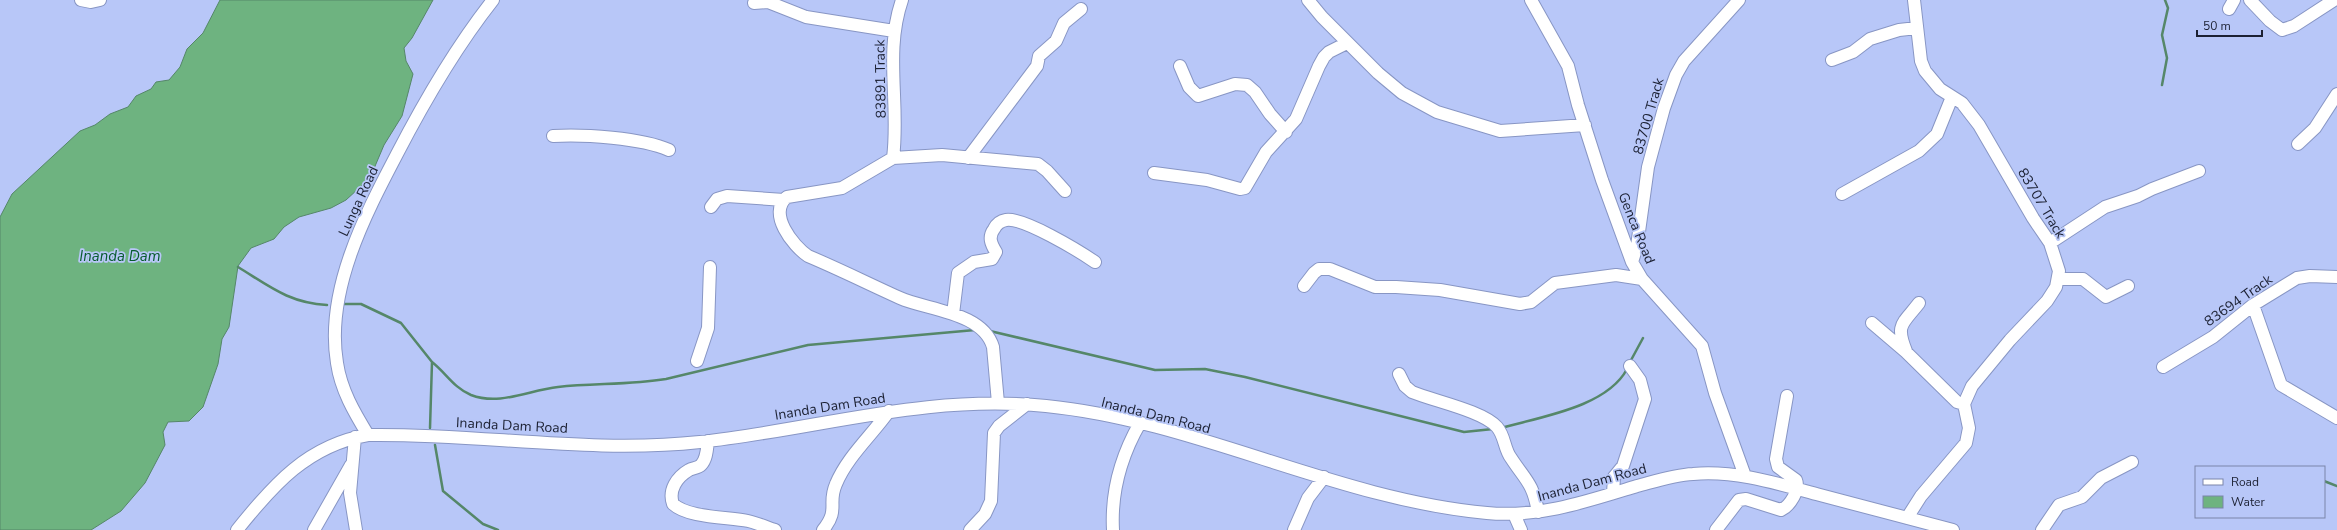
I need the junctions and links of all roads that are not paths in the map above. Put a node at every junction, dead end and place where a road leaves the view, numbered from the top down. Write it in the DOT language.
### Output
graph roads {
  1 [pos="81,0"];
  2 [pos="100,0"];
  3 [pos="493,0"];
  4 [pos="902,0"];
  5 [pos="1308,0"];
  6 [pos="1531,0"];
  7 [pos="1739,0"];
  8 [pos="1914,0"];
  9 [pos="2250,0"];
  10 [pos="2334,0"];
  11 [pos="754,3"];
  12 [pos="1082,9"];
  13 [pos="1917,28"];
  14 [pos="894,31"];
  15 [pos="1347,43"];
  16 [pos="1832,60"];
  17 [pos="1180,66"];
  18 [pos="2337,94"];
  19 [pos="1952,97"];
  20 [pos="1585,125"];
  21 [pos="1286,132"];
  22 [pos="553,136"];
  23 [pos="2298,144"];
  24 [pos="669,150"];
  25 [pos="893,158"];
  26 [pos="968,158"];
  27 [pos="2199,171"];
  28 [pos="1154,173"];
  29 [pos="1065,191"];
  30 [pos="1842,194"];
  31 [pos="784,200"];
  32 [pos="711,206"];
  33 [pos="2050,243"];
  34 [pos="1095,262"];
  35 [pos="1632,262"];
  36 [pos="710,267"];
  37 [pos="2337,277"];
  38 [pos="1642,279"];
  39 [pos="2058,279"];
  40 [pos="1304,286"];
  41 [pos="2128,286"];
  42 [pos="1918,303"];
  43 [pos="2253,305"];
  44 [pos="953,314"];
  45 [pos="1872,323"];
  46 [pos="1906,352"];
  47 [pos="697,361"];
  48 [pos="1630,366"];
  49 [pos="2163,367"];
  50 [pos="1399,374"];
  51 [pos="1786,396"];
  52 [pos="998,403"];
  53 [pos="1027,404"];
  54 [pos="1964,404"];
  55 [pos="889,411"];
  56 [pos="2337,418"];
  57 [pos="1140,423"];
  58 [pos="368,435"];
  59 [pos="355,437"];
  60 [pos="708,441"];
  61 [pos="353,462"];
  62 [pos="2132,462"];
  63 [pos="1745,476"];
  64 [pos="1324,477"];
  65 [pos="1797,489"];
  66 [pos="1612,494"];
  67 [pos="1538,512"];
  68 [pos="1514,514"];
  69 [pos="1907,518"];
  70 [pos="1929,527"];
  71 [pos="237,530"];
  72 [pos="314,530"];
  73 [pos="356,530"];
  74 [pos="775,530"];
  75 [pos="823,530"];
  76 [pos="970,530"];
  77 [pos="1113,530"];
  78 [pos="1294,530"];
  79 [pos="1521,530"];
  80 [pos="1716,530"];
  81 [pos="1953,530"];
  82 [pos="2042,530"];
  1 -- 2 [label="street"];
  3 -- 58 [label="street, Lunga Road"];
  4 -- 14 [label="street, 83891 Track"];
  5 -- 15 [label="street"];
  6 -- 20 [label="street, Genca Road"];
  7 -- 35 [label="street, 83700 Track"];
  8 -- 13 [label="street, 83707 Track"];
  9 -- 10 [label="street"];
  11 -- 14 [label="street"];
  12 -- 26 [label="street"];
  13 -- 16 [label="street"];
  13 -- 19 [label="street, 83707 Track"];
  14 -- 25 [label="street, 83891 Track"];
  15 -- 20 [label="street"];
  15 -- 21 [label="street"];
  17 -- 21 [label="street"];
  18 -- 23 [label="street"];
  19 -- 30 [label="street"];
  19 -- 33 [label="street, 83707 Track"];
  20 -- 35 [label="street, Genca Road"];
  21 -- 28 [label="street"];
  22 -- 24 [label="street"];
  25 -- 26 [label="street"];
  25 -- 31 [label="street"];
  26 -- 29 [label="street"];
  27 -- 33 [label="street"];
  31 -- 32 [label="street"];
  31 -- 44 [label="street"];
  33 -- 39 [label="street, 83707 Track"];
  34 -- 44 [label="street"];
  35 -- 38 [label="street, Genca Road"];
  36 -- 47 [label="street"];
  37 -- 43 [label="street, 83694 Track"];
  38 -- 40 [label="street"];
  38 -- 63 [label="street, Genca Road"];
  39 -- 41 [label="street"];
  39 -- 54 [label="street"];
  42 -- 46 [label="street"];
  43 -- 49 [label="street, 83694 Track"];
  43 -- 56 [label="street"];
  44 -- 52 [label="street"];
  45 -- 46 [label="street"];
  46 -- 54 [label="street"];
  48 -- 66 [label="street"];
  50 -- 67 [label="street"];
  51 -- 65 [label="street"];
  52 -- 53 [label="street, Inanda Dam Road"];
  52 -- 55 [label="street, Inanda Dam Road"];
  53 -- 57 [label="street, Inanda Dam Road"];
  53 -- 76 [label="street"];
  54 -- 69 [label="street"];
  55 -- 60 [label="street, Inanda Dam Road"];
  55 -- 75 [label="street"];
  57 -- 64 [label="street, Inanda Dam Road"];
  57 -- 77 [label="street"];
  58 -- 59 [label="street, Inanda Dam Road"];
  58 -- 60 [label="street, Inanda Dam Road"];
  59 -- 61 [label="street"];
  59 -- 71 [label="street, Inanda Dam Road"];
  60 -- 74 [label="street"];
  61 -- 72 [label="street"];
  61 -- 73 [label="street"];
  62 -- 82 [label="street"];
  63 -- 65 [label="street, Inanda Dam Road"];
  63 -- 66 [label="street, Inanda Dam Road"];
  64 -- 68 [label="street, Inanda Dam Road"];
  64 -- 78 [label="street"];
  65 -- 69 [label="street, Inanda Dam Road"];
  65 -- 80 [label="street"];
  66 -- 67 [label="street, Inanda Dam Road"];
  67 -- 68 [label="street, Inanda Dam Road"];
  68 -- 79 [label="street"];
  69 -- 70 [label="street, Inanda Dam Road"];
  70 -- 81 [label="street, Inanda Dam Road"];
}
